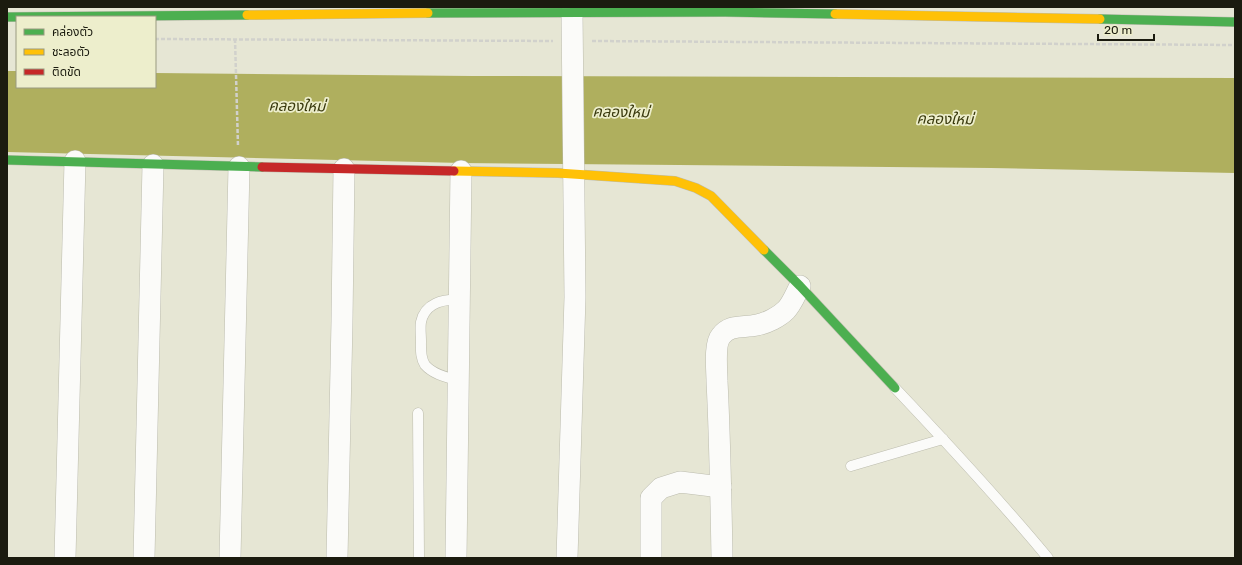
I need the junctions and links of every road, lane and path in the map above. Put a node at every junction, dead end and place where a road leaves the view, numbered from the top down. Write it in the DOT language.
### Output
graph roads {
  1 [pos="572,12"];
  2 [pos="120,16"];
  3 [pos="1235,22"];
  4 [pos="156,39"];
  5 [pos="235,39"];
  6 [pos="1235,45"];
  7 [pos="573,48"];
  8 [pos="7,160"];
  9 [pos="75,161"];
  10 [pos="153,165"];
  11 [pos="239,167"];
  12 [pos="344,169"];
  13 [pos="461,171"];
  14 [pos="574,171"];
  15 [pos="800,286"];
  16 [pos="460,300"];
  17 [pos="459,380"];
  18 [pos="895,388"];
  19 [pos="418,413"];
  20 [pos="943,439"];
  21 [pos="851,466"];
  22 [pos="721,487"];
  23 [pos="65,558"];
  24 [pos="144,558"];
  25 [pos="230,558"];
  26 [pos="337,558"];
  27 [pos="419,558"];
  28 [pos="456,558"];
  29 [pos="567,558"];
  30 [pos="651,558"];
  31 [pos="722,558"];
  32 [pos="1048,558"];
  1 -- 2 [label="main road"];
  1 -- 3 [label="main road"];
  1 -- 7 [label="street"];
  4 -- 5 [label="path"];
  5 -- 7 [label="path"];
  5 -- 11 [label="path"];
  6 -- 7 [label="path"];
  7 -- 14 [label="street"];
  8 -- 9 [label="main road"];
  9 -- 10 [label="main road"];
  9 -- 23 [label="street"];
  10 -- 11 [label="main road"];
  10 -- 24 [label="street"];
  11 -- 12 [label="main road"];
  11 -- 25 [label="street"];
  12 -- 13 [label="main road"];
  12 -- 26 [label="street"];
  13 -- 14 [label="main road"];
  13 -- 16 [label="street"];
  14 -- 15 [label="main road"];
  14 -- 29 [label="street"];
  15 -- 18 [label="main road"];
  15 -- 22 [label="street"];
  16 -- 17 [label="street"];
  16 -- 17 [label="lane"];
  17 -- 28 [label="street"];
  18 -- 20 [label="lane"];
  19 -- 27 [label="lane"];
  20 -- 21 [label="lane"];
  20 -- 32 [label="lane"];
  22 -- 30 [label="street"];
  22 -- 31 [label="street"];
}
